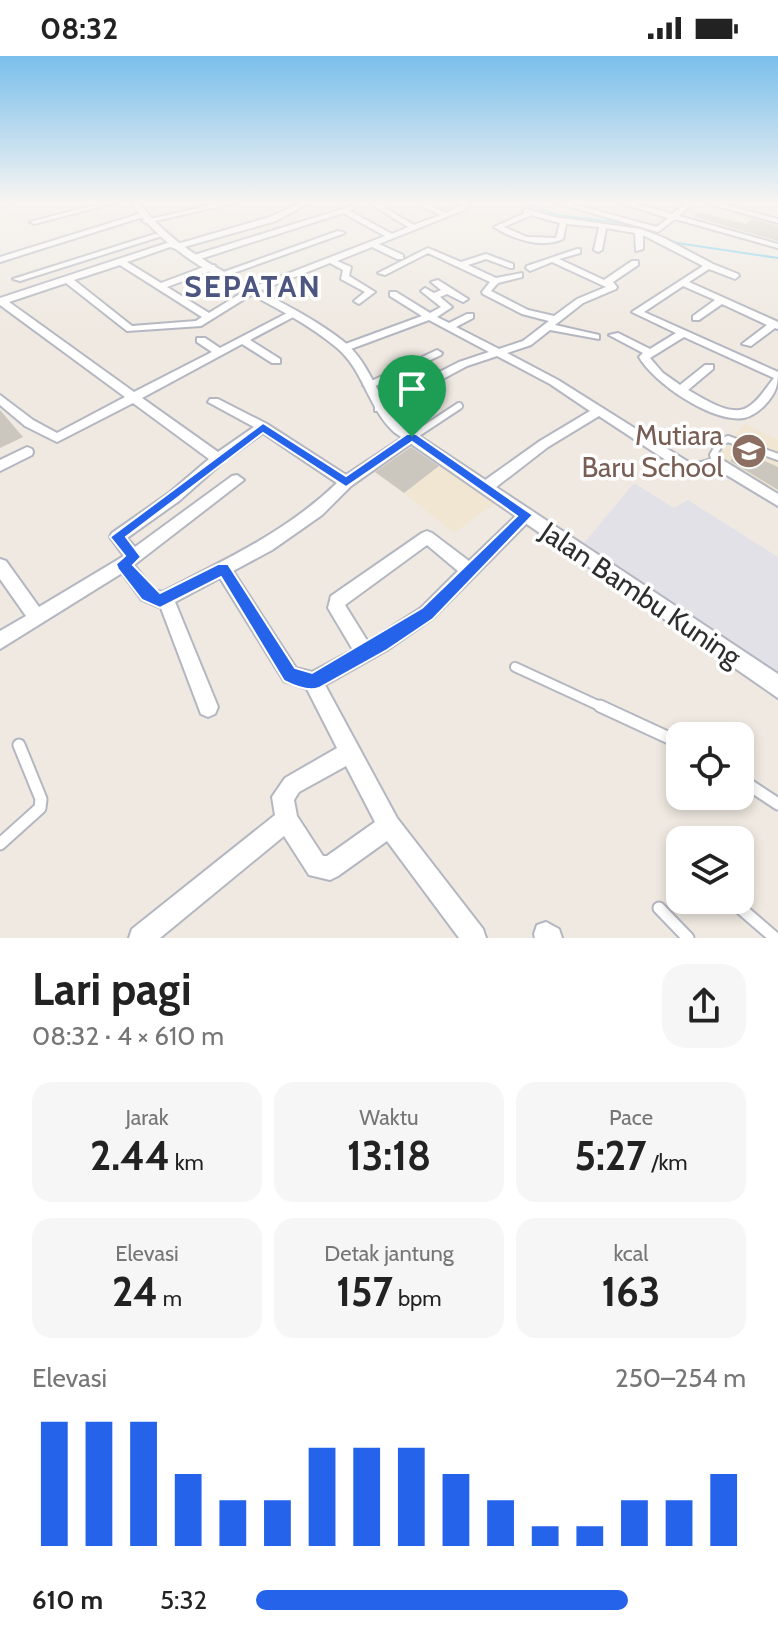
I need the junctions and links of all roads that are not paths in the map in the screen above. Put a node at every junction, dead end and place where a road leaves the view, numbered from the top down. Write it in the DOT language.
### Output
graph roads {
  1 [pos="48,244"];
  2 [pos="158,244"];
  3 [pos="162,244"];
  4 [pos="171,244"];
  5 [pos="235,244"];
  6 [pos="305,244"];
  7 [pos="372,244"];
  8 [pos="599,244"];
  9 [pos="639,244"];
  10 [pos="662,244"];
  11 [pos="639,249"];
  12 [pos="598,250"];
  13 [pos="577,251"];
  14 [pos="400,257"];
  15 [pos="194,258"];
  16 [pos="552,259"];
  17 [pos="0,260"];
  18 [pos="329,260"];
  19 [pos="121,262"];
  20 [pos="635,263"];
  21 [pos="462,265"];
  22 [pos="510,266"];
  23 [pos="706,267"];
  24 [pos="530,268"];
  25 [pos="217,271"];
  26 [pos="382,273"];
  27 [pos="519,275"];
  28 [pos="735,276"];
  29 [pos="17,279"];
  30 [pos="68,280"];
  31 [pos="495,281"];
  32 [pos="435,282"];
  33 [pos="682,282"];
  34 [pos="159,287"];
  35 [pos="613,287"];
  36 [pos="251,291"];
  37 [pos="448,291"];
  38 [pos="27,293"];
  39 [pos="393,294"];
  40 [pos="463,299"];
  41 [pos="723,299"];
  42 [pos="1,301"];
  43 [pos="359,301"];
  44 [pos="294,313"];
  45 [pos="470,316"];
  46 [pos="430,317"];
  47 [pos="696,318"];
  48 [pos="204,320"];
  49 [pos="554,323"];
  50 [pos="776,325"];
  51 [pos="448,327"];
  52 [pos="684,333"];
  53 [pos="614,335"];
  54 [pos="595,337"];
  55 [pos="201,340"];
  56 [pos="244,341"];
  57 [pos="747,344"];
  58 [pos="344,348"];
  59 [pos="649,352"];
  60 [pos="220,353"];
  61 [pos="437,353"];
  62 [pos="502,353"];
  63 [pos="276,361"];
  64 [pos="709,367"];
  65 [pos="778,378"];
  66 [pos="369,385"];
  67 [pos="681,390"];
  68 [pos="132,398"];
  69 [pos="0,399"];
  70 [pos="214,402"];
  71 [pos="459,406"];
  72 [pos="379,408"];
  73 [pos="599,411"];
  74 [pos="263,427"];
  75 [pos="412,437"];
  76 [pos="27,452"];
  77 [pos="778,457"];
  78 [pos="218,459"];
  79 [pos="716,462"];
  80 [pos="0,466"];
  81 [pos="237,480"];
  82 [pos="346,482"];
  83 [pos="486,487"];
  84 [pos="778,501"];
  85 [pos="526,515"];
  86 [pos="129,560"];
  87 [pos="0,566"];
  88 [pos="223,568"];
  89 [pos="468,570"];
  90 [pos="165,598"];
  91 [pos="37,618"];
  92 [pos="0,641"];
  93 [pos="365,653"];
  94 [pos="515,667"];
  95 [pos="313,682"];
  96 [pos="778,687"];
  97 [pos="208,707"];
  98 [pos="666,737"];
  99 [pos="19,745"];
  100 [pos="351,752"];
  101 [pos="754,788"];
  102 [pos="778,804"];
  103 [pos="287,820"];
  104 [pos="389,826"];
  105 [pos="0,844"];
  106 [pos="659,908"];
  107 [pos="747,914"];
  108 [pos="141,938"];
  109 [pos="474,938"];
  110 [pos="688,938"];
  111 [pos="775,938"];
  1 -- 17 [label="street"];
  2 -- 29 [label="street"];
  3 -- 19 [label="street"];
  4 -- 15 [label="street, Jalan Bambu Kuning"];
  5 -- 15 [label="street"];
  6 -- 25 [label="street"];
  7 -- 14 [label="street"];
  7 -- 18 [label="street"];
  8 -- 12 [label="street"];
  9 -- 11 [label="street"];
  10 -- 23 [label="street"];
  13 -- 16 [label="street"];
  15 -- 25 [label="street, Jalan Bambu Kuning"];
  16 -- 24 [label="street"];
  16 -- 35 [label="street"];
  17 -- 29 [label="street"];
  18 -- 36 [label="street"];
  18 -- 43 [label="street"];
  19 -- 30 [label="street"];
  19 -- 34 [label="street"];
  20 -- 35 [label="street"];
  21 -- 22 [label="street"];
  21 -- 26 [label="street"];
  21 -- 31 [label="street"];
  23 -- 28 [label="street"];
  23 -- 33 [label="street"];
  25 -- 34 [label="street"];
  25 -- 36 [label="street, Jalan Bambu Kuning"];
  27 -- 31 [label="street"];
  29 -- 38 [label="street"];
  30 -- 38 [label="street"];
  30 -- 48 [label="street"];
  31 -- 49 [label="street"];
  32 -- 37 [label="street"];
  33 -- 41 [label="street"];
  33 -- 52 [label="street"];
  34 -- 48 [label="street"];
  35 -- 49 [label="street"];
  36 -- 44 [label="street, Jalan Bambu Kuning"];
  36 -- 48 [label="street"];
  37 -- 40 [label="street"];
  37 -- 46 [label="street"];
  38 -- 42 [label="street"];
  39 -- 46 [label="street"];
  41 -- 47 [label="street"];
  41 -- 50 [label="street"];
  42 -- 68 [label="street"];
  44 -- 56 [label="street"];
  44 -- 58 [label="street, Jalan Bambu Kuning"];
  45 -- 51 [label="street"];
  46 -- 51 [label="street"];
  46 -- 58 [label="street"];
  49 -- 54 [label="street"];
  49 -- 62 [label="street"];
  50 -- 57 [label="street"];
  51 -- 62 [label="street"];
  52 -- 59 [label="street"];
  52 -- 65 [label="street"];
  53 -- 59 [label="street"];
  55 -- 60 [label="street"];
  56 -- 60 [label="street"];
  56 -- 63 [label="street"];
  58 -- 66 [label="street, Jalan Bambu Kuning"];
  59 -- 67 [label="street"];
  60 -- 68 [label="street"];
  61 -- 66 [label="street"];
  62 -- 72 [label="street"];
  62 -- 73 [label="street"];
  64 -- 67 [label="street"];
  65 -- 67 [label="street"];
  66 -- 72 [label="street, Jalan Bambu Kuning"];
  68 -- 69 [label="street"];
  68 -- 78 [label="street"];
  70 -- 74 [label="street"];
  71 -- 75 [label="lane"];
  72 -- 75 [label="street, Jalan Bambu Kuning"];
  73 -- 79 [label="street"];
  73 -- 83 [label="street"];
  74 -- 78 [label="street"];
  74 -- 82 [label="street"];
  75 -- 82 [label="street"];
  75 -- 83 [label="street, Jalan Bambu Kuning"];
  76 -- 80 [label="street"];
  77 -- 79 [label="lane"];
  78 -- 86 [label="street"];
  79 -- 84 [label="street"];
  81 -- 86 [label="street"];
  82 -- 88 [label="street"];
  83 -- 85 [label="street, Jalan Bambu Kuning"];
  85 -- 89 [label="street"];
  85 -- 96 [label="street, Jalan Bambu Kuning"];
  86 -- 90 [label="street"];
  86 -- 91 [label="street"];
  87 -- 91 [label="street"];
  88 -- 90 [label="street"];
  88 -- 95 [label="street"];
  89 -- 93 [label="street"];
  89 -- 93 [label="street"];
  90 -- 97 [label="street"];
  91 -- 92 [label="street"];
  93 -- 95 [label="street"];
  94 -- 98 [label="lane"];
  95 -- 100 [label="street"];
  99 -- 105 [label="lane"];
  100 -- 103 [label="street"];
  100 -- 104 [label="street"];
  101 -- 102 [label="lane"];
  103 -- 104 [label="street"];
  103 -- 108 [label="street"];
  104 -- 109 [label="street"];
  106 -- 110 [label="lane"];
  107 -- 111 [label="lane"];
}
